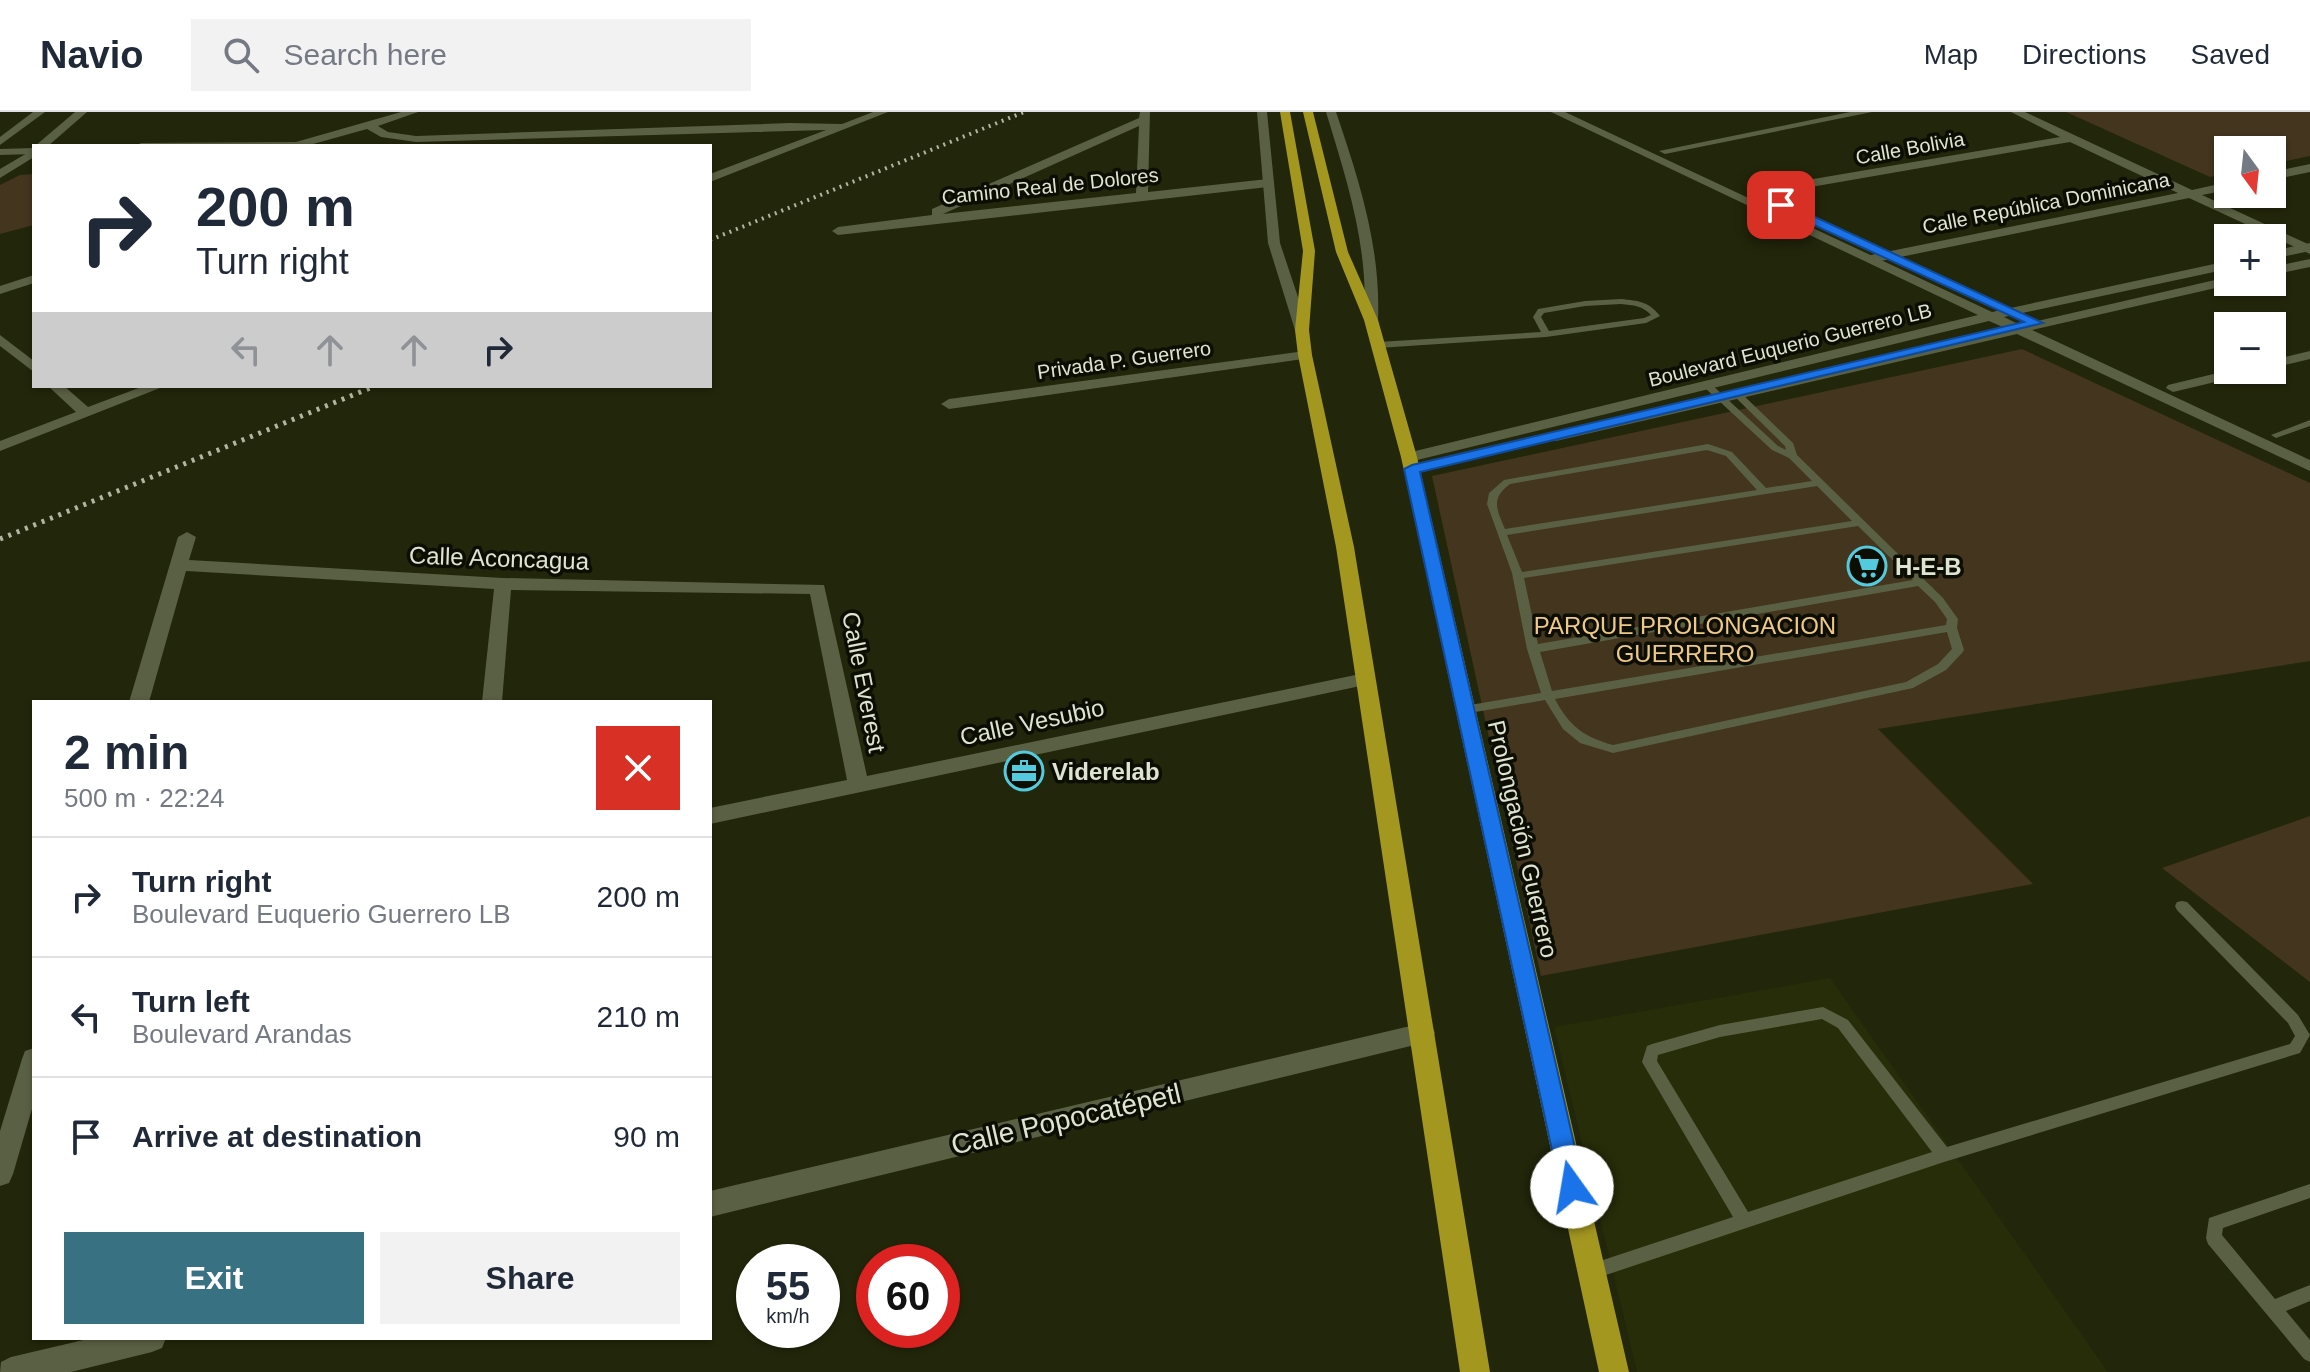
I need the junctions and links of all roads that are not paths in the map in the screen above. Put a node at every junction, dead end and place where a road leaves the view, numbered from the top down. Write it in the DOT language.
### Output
graph roads {
  1 [pos="40,112"];
  2 [pos="82,112"];
  3 [pos="413,112"];
  4 [pos="883,112"];
  5 [pos="1262,112"];
  6 [pos="1285,112"];
  7 [pos="1308,112"];
  8 [pos="1331,112"];
  9 [pos="1556,112"];
  10 [pos="1585,112"];
  11 [pos="1867,112"];
  12 [pos="2016,112"];
  13 [pos="1144,116"];
  14 [pos="369,125"];
  15 [pos="843,127"];
  16 [pos="2072,138"];
  17 [pos="0,142"];
  18 [pos="43,144"];
  19 [pos="301,144"];
  20 [pos="1665,151"];
  21 [pos="0,152"];
  22 [pos="32,152"];
  23 [pos="32,153"];
  24 [pos="2310,168"];
  25 [pos="2286,173"];
  26 [pos="0,174"];
  27 [pos="712,177"];
  28 [pos="1268,183"];
  29 [pos="2214,189"];
  30 [pos="1754,193"];
  31 [pos="2193,194"];
  32 [pos="1142,196"];
  33 [pos="917,220"];
  34 [pos="838,231"];
  35 [pos="2309,248"];
  36 [pos="2286,252"];
  37 [pos="1888,255"];
  38 [pos="1871,259"];
  39 [pos="2310,263"];
  40 [pos="2214,268"];
  41 [pos="2286,268"];
  42 [pos="32,280"];
  43 [pos="2214,284"];
  44 [pos="1927,286"];
  45 [pos="0,290"];
  46 [pos="2008,312"];
  47 [pos="1990,316"];
  48 [pos="1371,320"];
  49 [pos="2036,323"];
  50 [pos="2018,327"];
  51 [pos="1302,330"];
  52 [pos="1930,331"];
  53 [pos="1546,334"];
  54 [pos="0,339"];
  55 [pos="1378,345"];
  56 [pos="1305,355"];
  57 [pos="2310,355"];
  58 [pos="2286,361"];
  59 [pos="32,366"];
  60 [pos="2214,378"];
  61 [pos="1708,386"];
  62 [pos="57,388"];
  63 [pos="153,388"];
  64 [pos="2173,388"];
  65 [pos="1737,394"];
  66 [pos="1721,398"];
  67 [pos="949,404"];
  68 [pos="86,413"];
  69 [pos="2310,423"];
  70 [pos="2276,435"];
  71 [pos="0,446"];
  72 [pos="2310,451"];
  73 [pos="1792,456"];
  74 [pos="1410,463"];
  75 [pos="2310,466"];
  76 [pos="1819,483"];
  77 [pos="1764,492"];
  78 [pos="1857,523"];
  79 [pos="1501,533"];
  80 [pos="187,537"];
  81 [pos="179,565"];
  82 [pos="1518,576"];
  83 [pos="1921,582"];
  84 [pos="503,584"];
  85 [pos="818,589"];
  86 [pos="1951,628"];
  87 [pos="1533,649"];
  88 [pos="1365,679"];
  89 [pos="1548,698"];
  90 [pos="140,700"];
  91 [pos="492,700"];
  92 [pos="1464,710"];
  93 [pos="858,784"];
  94 [pos="712,816"];
  95 [pos="2182,906"];
  96 [pos="1423,1033"];
  97 [pos="32,1066"];
  98 [pos="1944,1155"];
  99 [pos="0,1174"];
  100 [pos="2310,1191"];
  101 [pos="712,1204"];
  102 [pos="1744,1221"];
  103 [pos="1591,1272"];
  104 [pos="2310,1293"];
  105 [pos="2273,1308"];
  106 [pos="144,1340"];
  107 [pos="2310,1353"];
  108 [pos="11,1372"];
  109 [pos="1475,1372"];
  110 [pos="1614,1372"];
  1 -- 17 [label="street"];
  2 -- 18 [label="street"];
  3 -- 14 [label="street"];
  4 -- 15 [label="street"];
  5 -- 28 [label="street"];
  6 -- 51 [label="main road"];
  7 -- 48 [label="main road, Prolongación Guerrero"];
  8 -- 48 [label="street"];
  9 -- 38 [label="street"];
  10 -- 20 [label="street"];
  11 -- 20 [label="street"];
  12 -- 16 [label="street"];
  13 -- 32 [label="street"];
  13 -- 33 [label="street"];
  14 -- 15 [label="street"];
  14 -- 19 [label="street"];
  15 -- 27 [label="street"];
  16 -- 30 [label="street, Calle Bolivia"];
  16 -- 31 [label="street"];
  20 -- 30 [label="street"];
  21 -- 22 [label="street"];
  23 -- 26 [label="street"];
  24 -- 25 [label="street"];
  28 -- 32 [label="street, Camino Real de Dolores"];
  28 -- 51 [label="street"];
  29 -- 31 [label="street, Calle República Dominicana"];
  30 -- 37 [label="street"];
  31 -- 35 [label="street"];
  31 -- 37 [label="street, Calle República Dominicana"];
  32 -- 33 [label="street, Camino Real de Dolores"];
  33 -- 34 [label="street, Camino Real de Dolores"];
  35 -- 36 [label="street"];
  37 -- 38 [label="street, Calle República Dominicana"];
  37 -- 46 [label="street"];
  38 -- 44 [label="street"];
  39 -- 41 [label="street"];
  40 -- 46 [label="street, Boulevard Euquerio Guerrero LB"];
  42 -- 45 [label="street"];
  43 -- 49 [label="street, Boulevard Euquerio Guerrero LB"];
  44 -- 47 [label="street"];
  44 -- 52 [label="street"];
  46 -- 47 [label="street, Boulevard Euquerio Guerrero LB"];
  46 -- 49 [label="street"];
  47 -- 50 [label="street"];
  47 -- 52 [label="street, Boulevard Euquerio Guerrero LB"];
  48 -- 55 [label="main road, Prolongación Guerrero"];
  49 -- 50 [label="street, Boulevard Euquerio Guerrero LB"];
  49 -- 64 [label="street"];
  50 -- 65 [label="street, Boulevard Euquerio Guerrero LB"];
  50 -- 75 [label="street"];
  51 -- 56 [label="main road"];
  52 -- 61 [label="street, Boulevard Euquerio Guerrero LB"];
  53 -- 53 [label="lane"];
  53 -- 55 [label="lane"];
  54 -- 59 [label="street"];
  55 -- 74 [label="main road, Prolongación Guerrero"];
  56 -- 67 [label="street, Privada P. Guerrero"];
  56 -- 88 [label="main road"];
  57 -- 58 [label="street"];
  60 -- 64 [label="street"];
  61 -- 66 [label="lane"];
  61 -- 74 [label="street, Boulevard Euquerio Guerrero LB"];
  62 -- 68 [label="street"];
  63 -- 68 [label="street"];
  64 -- 70 [label="street"];
  65 -- 66 [label="street, Boulevard Euquerio Guerrero LB"];
  65 -- 73 [label="lane"];
  66 -- 73 [label="lane"];
  66 -- 74 [label="street, Boulevard Euquerio Guerrero LB"];
  68 -- 71 [label="street"];
  69 -- 70 [label="lane"];
  70 -- 72 [label="street"];
  73 -- 76 [label="lane"];
  74 -- 92 [label="main road, Prolongación Guerrero"];
  76 -- 77 [label="lane"];
  76 -- 78 [label="lane"];
  77 -- 79 [label="lane"];
  77 -- 79 [label="lane"];
  78 -- 82 [label="lane"];
  78 -- 83 [label="lane"];
  79 -- 82 [label="lane"];
  80 -- 81 [label="street"];
  81 -- 84 [label="street, Calle Aconcagua"];
  81 -- 90 [label="street"];
  82 -- 87 [label="lane"];
  83 -- 86 [label="lane"];
  83 -- 87 [label="lane"];
  84 -- 85 [label="street, Calle Aconcagua"];
  84 -- 91 [label="street"];
  85 -- 93 [label="street, Calle Everest"];
  86 -- 89 [label="lane"];
  86 -- 89 [label="lane"];
  87 -- 89 [label="lane"];
  88 -- 93 [label="street, Calle Vesubio"];
  88 -- 96 [label="main road"];
  89 -- 92 [label="lane"];
  92 -- 103 [label="main road, Prolongación Guerrero"];
  93 -- 94 [label="street, Calle Vesubio"];
  95 -- 98 [label="lane"];
  96 -- 101 [label="street, Calle Popocatépetl"];
  96 -- 109 [label="main road"];
  97 -- 99 [label="street"];
  98 -- 102 [label="lane"];
  98 -- 102 [label="lane"];
  100 -- 105 [label="lane"];
  102 -- 103 [label="lane"];
  103 -- 110 [label="main road, Prolongación Guerrero"];
  104 -- 105 [label="lane"];
  105 -- 107 [label="lane"];
  106 -- 108 [label="street"];
}
